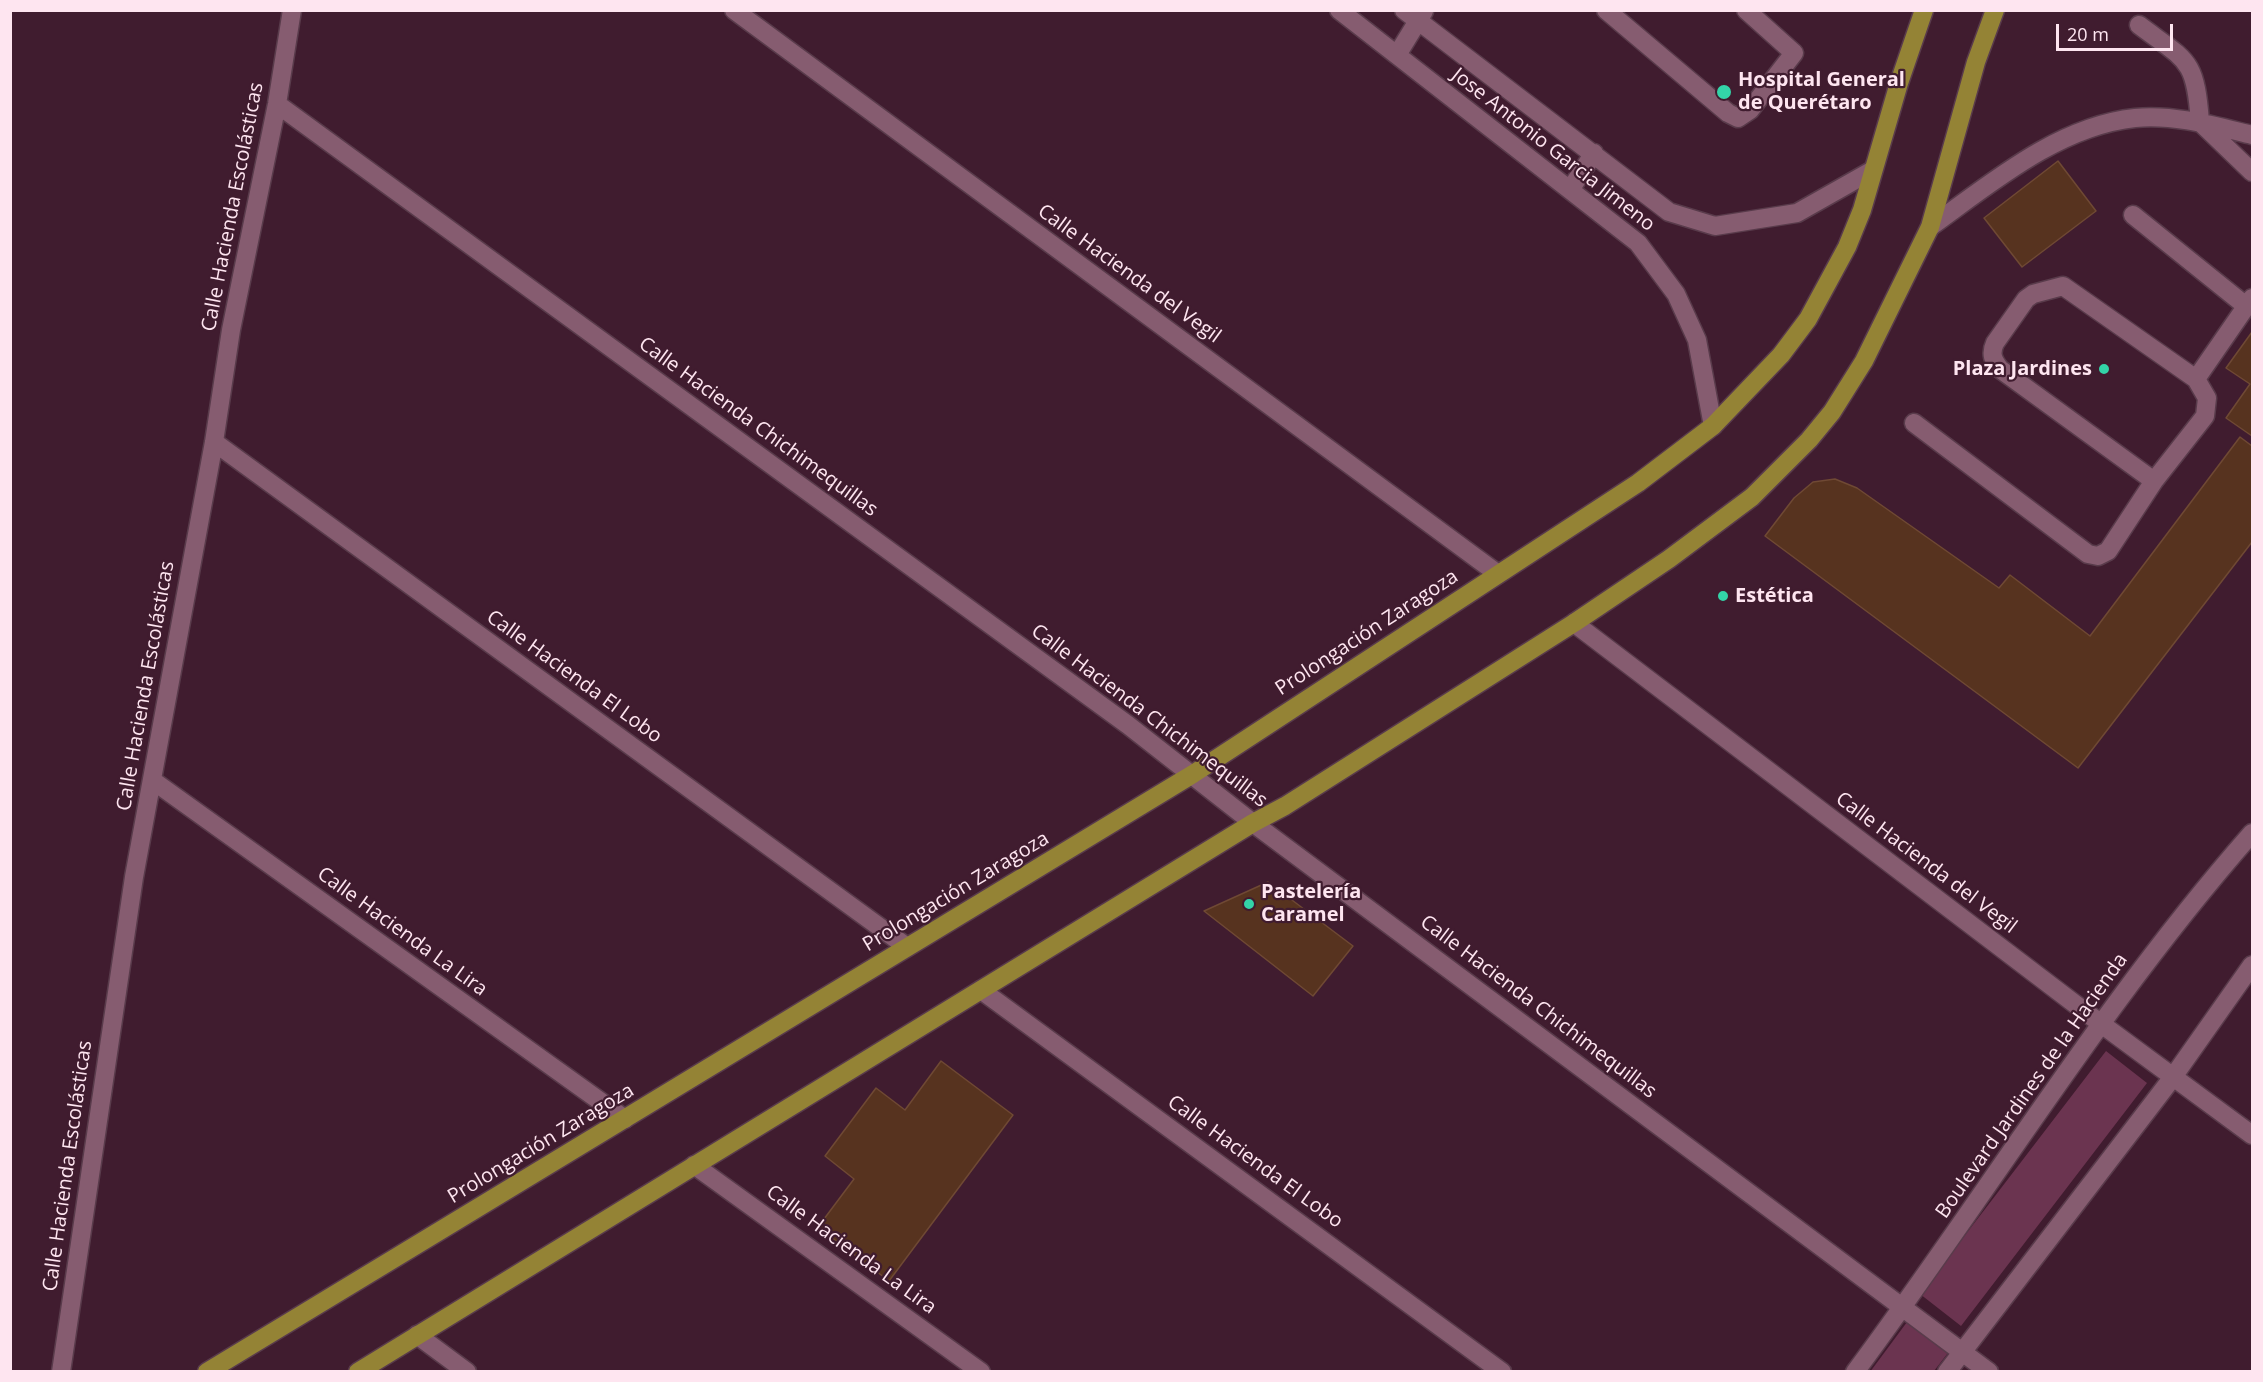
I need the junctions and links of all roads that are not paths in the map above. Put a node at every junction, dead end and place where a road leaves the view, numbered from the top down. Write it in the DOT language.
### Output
graph roads {
  1 [pos="292,10"];
  2 [pos="734,10"];
  3 [pos="1339,10"];
  4 [pos="1606,10"];
  5 [pos="1746,10"];
  6 [pos="1924,10"];
  7 [pos="1995,10"];
  8 [pos="1416,13"];
  9 [pos="2139,25"];
  10 [pos="1396,55"];
  11 [pos="277,104"];
  12 [pos="2200,122"];
  13 [pos="2253,135"];
  14 [pos="1594,153"];
  15 [pos="1874,170"];
  16 [pos="2253,171"];
  17 [pos="1570,190"];
  18 [pos="2133,216"];
  19 [pos="1930,227"];
  20 [pos="2249,302"];
  21 [pos="2196,379"];
  22 [pos="1914,423"];
  23 [pos="1713,426"];
  24 [pos="214,442"];
  25 [pos="2154,482"];
  26 [pos="1498,573"];
  27 [pos="1574,623"];
  28 [pos="1193,774"];
  29 [pos="152,780"];
  30 [pos="1253,823"];
  31 [pos="2253,833"];
  32 [pos="907,947"];
  33 [pos="2253,965"];
  34 [pos="981,990"];
  35 [pos="2100,1023"];
  36 [pos="2173,1077"];
  37 [pos="625,1119"];
  38 [pos="2253,1135"];
  39 [pos="694,1165"];
  40 [pos="1903,1307"];
  41 [pos="417,1335"];
  42 [pos="1962,1351"];
  43 [pos="61,1371"];
  44 [pos="207,1371"];
  45 [pos="358,1371"];
  46 [pos="467,1371"];
  47 [pos="981,1371"];
  48 [pos="1502,1371"];
  49 [pos="1856,1371"];
  50 [pos="1947,1371"];
  51 [pos="1989,1371"];
  1 -- 11 [label="street, Calle Hacienda Escolásticas"];
  2 -- 26 [label="street, Calle Hacienda del Vegil"];
  3 -- 10 [label="street, Jose Antonio Garcia Jimeno"];
  4 -- 5 [label="street"];
  6 -- 15 [label="main road, Prolongación Zaragoza"];
  7 -- 19 [label="main road"];
  8 -- 10 [label="street"];
  8 -- 14 [label="street, Jose Antonio Garcia Jimeno"];
  9 -- 12 [label="street"];
  10 -- 17 [label="street, Jose Antonio Garcia Jimeno"];
  11 -- 24 [label="street, Calle Hacienda Escolásticas"];
  11 -- 28 [label="street, Calle Hacienda Chichimequillas"];
  12 -- 13 [label="street"];
  12 -- 16 [label="street"];
  12 -- 19 [label="street"];
  14 -- 15 [label="street, Jose Antonio Garcia Jimeno"];
  14 -- 17 [label="street"];
  15 -- 23 [label="main road, Prolongación Zaragoza"];
  17 -- 23 [label="street, Jose Antonio Garcia Jimeno"];
  18 -- 20 [label="street"];
  19 -- 27 [label="main road"];
  20 -- 21 [label="street"];
  21 -- 25 [label="street"];
  21 -- 25 [label="street"];
  22 -- 25 [label="street"];
  23 -- 26 [label="main road, Prolongación Zaragoza"];
  24 -- 29 [label="street, Calle Hacienda Escolásticas"];
  24 -- 32 [label="street, Calle Hacienda El Lobo"];
  26 -- 28 [label="main road, Prolongación Zaragoza"];
  27 -- 30 [label="main road"];
  27 -- 35 [label="street, Calle Hacienda del Vegil"];
  28 -- 30 [label="street, Calle Hacienda Chichimequillas"];
  28 -- 32 [label="main road, Prolongación Zaragoza"];
  29 -- 37 [label="street, Calle Hacienda La Lira"];
  29 -- 43 [label="street, Calle Hacienda Escolásticas"];
  30 -- 34 [label="main road"];
  30 -- 40 [label="street, Calle Hacienda Chichimequillas"];
  31 -- 35 [label="street, Boulevard Jardines de la Hacienda"];
  32 -- 37 [label="main road, Prolongación Zaragoza"];
  33 -- 36 [label="street"];
  34 -- 39 [label="main road"];
  34 -- 48 [label="street, Calle Hacienda El Lobo"];
  35 -- 36 [label="street, Calle Hacienda del Vegil"];
  35 -- 40 [label="street, Boulevard Jardines de la Hacienda"];
  36 -- 38 [label="street, Calle Hacienda del Vegil"];
  36 -- 42 [label="street"];
  37 -- 44 [label="main road, Prolongación Zaragoza"];
  39 -- 41 [label="main road"];
  39 -- 47 [label="street, Calle Hacienda La Lira"];
  40 -- 42 [label="street, Calle Hacienda Chichimequillas"];
  40 -- 49 [label="street, Boulevard Jardines de la Hacienda"];
  41 -- 45 [label="main road"];
  41 -- 46 [label="street"];
  42 -- 50 [label="street"];
  42 -- 51 [label="street, Calle Hacienda Chichimequillas"];
}
